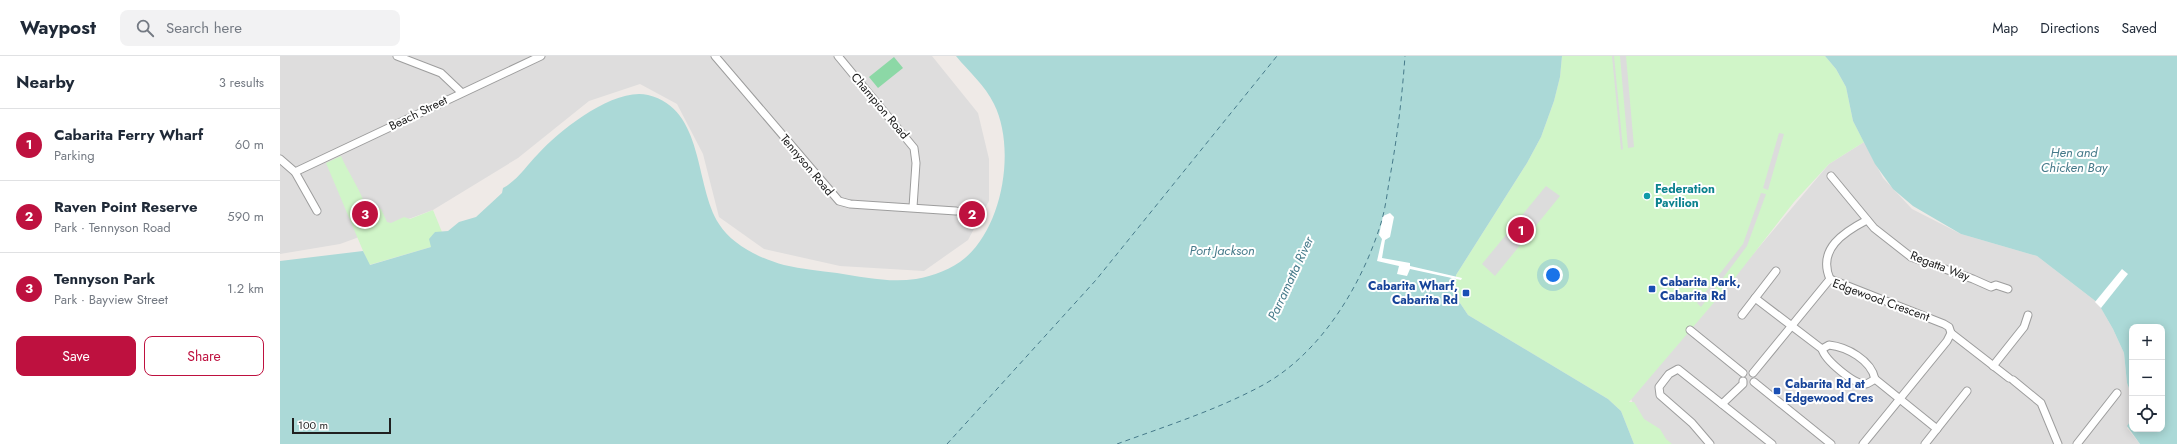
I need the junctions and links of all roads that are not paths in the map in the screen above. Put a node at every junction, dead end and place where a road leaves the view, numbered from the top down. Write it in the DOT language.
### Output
graph roads {
  1 [pos="397,56"];
  2 [pos="541,56"];
  3 [pos="715,56"];
  4 [pos="838,56"];
  5 [pos="461,92"];
  6 [pos="280,159"];
  7 [pos="295,172"];
  8 [pos="1831,176"];
  9 [pos="913,208"];
  10 [pos="317,211"];
  11 [pos="956,211"];
  12 [pos="1867,220"];
  13 [pos="1776,271"];
  14 [pos="1830,280"];
  15 [pos="2008,289"];
  16 [pos="1755,298"];
  17 [pos="1742,315"];
  18 [pos="2028,315"];
  19 [pos="1791,325"];
  20 [pos="1690,330"];
  21 [pos="1951,333"];
  22 [pos="1822,349"];
  23 [pos="1993,366"];
  24 [pos="1753,373"];
  25 [pos="1743,377"];
  26 [pos="1875,379"];
  27 [pos="1754,382"];
  28 [pos="1968,391"];
  29 [pos="2117,393"];
  30 [pos="1901,400"];
  31 [pos="1722,404"];
  32 [pos="1937,429"];
  33 [pos="1710,444"];
  34 [pos="1772,444"];
  35 [pos="1831,444"];
  36 [pos="1863,444"];
  37 [pos="1925,444"];
  38 [pos="2058,444"];
  39 [pos="2076,444"];
  1 -- 5 [label="street"];
  2 -- 5 [label="street, Beach Street"];
  3 -- 9 [label="street, Tennyson Road"];
  4 -- 9 [label="street, Champion Road"];
  5 -- 7 [label="street, Beach Street"];
  6 -- 7 [label="street"];
  7 -- 10 [label="street"];
  8 -- 12 [label="street, Regatta Way"];
  9 -- 11 [label="street, Tennyson Road"];
  12 -- 14 [label="street"];
  12 -- 15 [label="street, Regatta Way"];
  13 -- 16 [label="street"];
  14 -- 19 [label="street, Edgewood Crescent"];
  14 -- 21 [label="street, Edgewood Crescent"];
  16 -- 17 [label="street"];
  16 -- 19 [label="street"];
  18 -- 23 [label="street"];
  19 -- 22 [label="street"];
  19 -- 24 [label="street, Edgewood Crescent"];
  20 -- 25 [label="street"];
  21 -- 23 [label="street, Edgewood Crescent"];
  21 -- 30 [label="street"];
  22 -- 26 [label="street"];
  22 -- 26 [label="street"];
  23 -- 38 [label="street, Edgewood Crescent"];
  24 -- 25 [label="street"];
  24 -- 27 [label="street"];
  25 -- 27 [label="street"];
  25 -- 31 [label="street"];
  26 -- 30 [label="street"];
  27 -- 35 [label="street"];
  28 -- 32 [label="street"];
  29 -- 39 [label="street"];
  30 -- 32 [label="street"];
  30 -- 36 [label="street"];
  31 -- 33 [label="street"];
  31 -- 34 [label="street"];
  32 -- 37 [label="street"];
}
